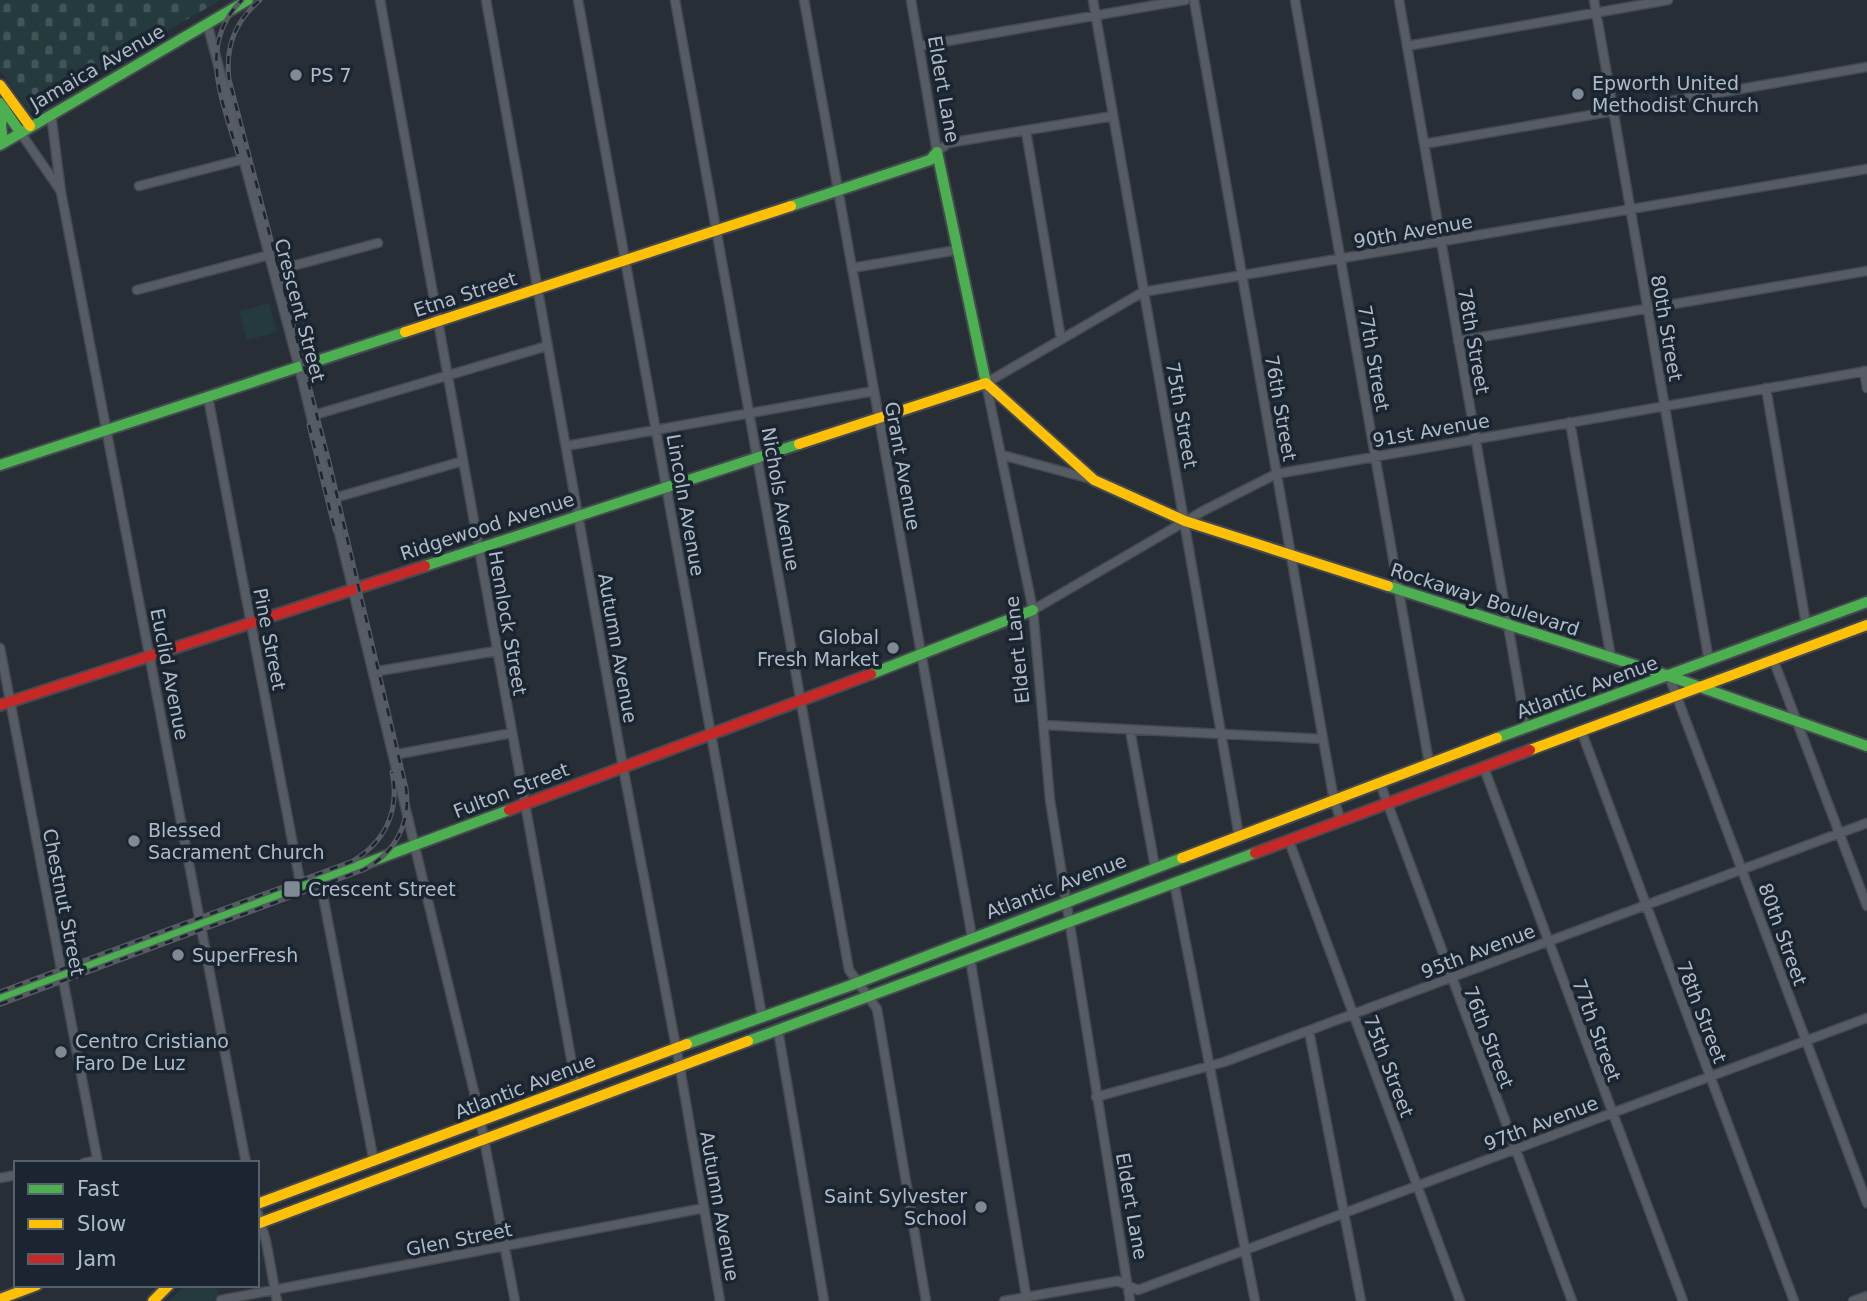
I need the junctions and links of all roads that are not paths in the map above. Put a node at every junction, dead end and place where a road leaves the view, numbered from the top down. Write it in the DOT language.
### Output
graph roads {
  1 [pos="248,0"];
  2 [pos="380,0"];
  3 [pos="486,0"];
  4 [pos="578,0"];
  5 [pos="675,0"];
  6 [pos="804,0"];
  7 [pos="911,0"];
  8 [pos="1093,0"];
  9 [pos="1185,0"];
  10 [pos="1194,0"];
  11 [pos="1295,0"];
  12 [pos="1399,0"];
  13 [pos="1594,0"];
  14 [pos="1668,0"];
  15 [pos="1597,13"];
  16 [pos="1095,16"];
  17 [pos="207,23"];
  18 [pos="919,46"];
  19 [pos="1407,46"];
  20 [pos="1867,67"];
  21 [pos="0,85"];
  22 [pos="2,106"];
  23 [pos="1614,111"];
  24 [pos="51,114"];
  25 [pos="1113,116"];
  26 [pos="25,129"];
  27 [pos="1026,131"];
  28 [pos="1,144"];
  29 [pos="1424,144"];
  30 [pos="937,152"];
  31 [pos="244,159"];
  32 [pos="1867,169"];
  33 [pos="139,186"];
  34 [pos="838,190"];
  35 [pos="61,192"];
  36 [pos="1631,210"];
  37 [pos="716,230"];
  38 [pos="1441,242"];
  39 [pos="378,243"];
  40 [pos="957,250"];
  41 [pos="270,255"];
  42 [pos="1340,259"];
  43 [pos="625,260"];
  44 [pos="852,268"];
  45 [pos="274,271"];
  46 [pos="1867,271"];
  47 [pos="1242,276"];
  48 [pos="537,289"];
  49 [pos="138,290"];
  50 [pos="1143,292"];
  51 [pos="1648,308"];
  52 [pos="438,321"];
  53 [pos="1061,339"];
  54 [pos="1458,341"];
  55 [pos="547,346"];
  56 [pos="299,367"];
  57 [pos="1866,371"];
  58 [pos="447,376"];
  59 [pos="986,383"];
  60 [pos="1766,388"];
  61 [pos="1867,388"];
  62 [pos="874,391"];
  63 [pos="208,397"];
  64 [pos="1665,406"];
  65 [pos="749,413"];
  66 [pos="311,416"];
  67 [pos="879,417"];
  68 [pos="1570,422"];
  69 [pos="107,430"];
  70 [pos="656,430"];
  71 [pos="1475,439"];
  72 [pos="565,446"];
  73 [pos="1002,455"];
  74 [pos="1375,456"];
  75 [pos="757,457"];
  76 [pos="463,461"];
  77 [pos="0,465"];
  78 [pos="1276,474"];
  79 [pos="1094,480"];
  80 [pos="666,486"];
  81 [pos="331,499"];
  82 [pos="578,515"];
  83 [pos="1185,521"];
  84 [pos="478,548"];
  85 [pos="1290,554"];
  86 [pos="352,589"];
  87 [pos="1398,589"];
  88 [pos="1867,602"];
  89 [pos="1032,610"];
  90 [pos="251,622"];
  91 [pos="1507,624"];
  92 [pos="1806,624"];
  93 [pos="1867,625"];
  94 [pos="0,648"];
  95 [pos="496,651"];
  96 [pos="150,655"];
  97 [pos="922,655"];
  98 [pos="1611,658"];
  99 [pos="1773,659"];
  100 [pos="1709,661"];
  101 [pos="373,672"];
  102 [pos="1669,676"];
  103 [pos="1699,687"];
  104 [pos="1676,696"];
  105 [pos="801,700"];
  106 [pos="5,703"];
  107 [pos="1797,722"];
  108 [pos="1043,725"];
  109 [pos="1526,728"];
  110 [pos="1130,730"];
  111 [pos="512,733"];
  112 [pos="1582,733"];
  113 [pos="711,734"];
  114 [pos="1220,734"];
  115 [pos="1323,739"];
  116 [pos="1867,746"];
  117 [pos="393,755"];
  118 [pos="1429,763"];
  119 [pos="623,767"];
  120 [pos="1484,768"];
  121 [pos="1380,783"];
  122 [pos="1334,800"];
  123 [pos="524,804"];
  124 [pos="1386,804"];
  125 [pos="1341,821"];
  126 [pos="1867,823"];
  127 [pos="1840,833"];
  128 [pos="1239,836"];
  129 [pos="1289,841"];
  130 [pos="414,845"];
  131 [pos="1155,867"];
  132 [pos="1742,869"];
  133 [pos="320,880"];
  134 [pos="1174,883"];
  135 [pos="302,887"];
  136 [pos="1065,902"];
  137 [pos="1867,905"];
  138 [pos="1645,906"];
  139 [pos="1068,922"];
  140 [pos="201,925"];
  141 [pos="972,937"];
  142 [pos="1548,942"];
  143 [pos="970,958"];
  144 [pos="62,976"];
  145 [pos="1450,978"];
  146 [pos="858,982"];
  147 [pos="869,997"];
  148 [pos="0,1000"];
  149 [pos="1353,1015"];
  150 [pos="762,1016"];
  151 [pos="1867,1018"];
  152 [pos="778,1030"];
  153 [pos="1309,1031"];
  154 [pos="1807,1041"];
  155 [pos="675,1049"];
  156 [pos="1210,1066"];
  157 [pos="680,1068"];
  158 [pos="1709,1077"];
  159 [pos="576,1086"];
  160 [pos="1096,1097"];
  161 [pos="1612,1114"];
  162 [pos="482,1122"];
  163 [pos="485,1140"];
  164 [pos="1515,1150"];
  165 [pos="97,1161"];
  166 [pos="246,1161"];
  167 [pos="374,1162"];
  168 [pos="1418,1187"];
  169 [pos="259,1203"];
  170 [pos="1867,1203"];
  171 [pos="704,1209"];
  172 [pos="1344,1214"];
  173 [pos="259,1219"];
  174 [pos="259,1223"];
  175 [pos="505,1246"];
  176 [pos="1245,1251"];
  177 [pos="1127,1285"];
  178 [pos="32,1287"];
  179 [pos="167,1287"];
  180 [pos="275,1290"];
  181 [pos="1867,1296"];
  182 [pos="0,1299"];
  183 [pos="1027,1299"];
  184 [pos="221,1300"];
  185 [pos="153,1301"];
  186 [pos="277,1301"];
  187 [pos="515,1301"];
  188 [pos="720,1301"];
  189 [pos="824,1301"];
  190 [pos="926,1301"];
  191 [pos="1004,1301"];
  192 [pos="1130,1301"];
  193 [pos="1255,1301"];
  194 [pos="1361,1301"];
  195 [pos="1460,1301"];
  196 [pos="1572,1301"];
  197 [pos="1683,1301"];
  198 [pos="1794,1301"];
  199 [pos="1853,1301"];
  1 -- 17 [label="main road, Jamaica Avenue"];
  2 -- 52 [label="street, Hemlock Street"];
  3 -- 48 [label="street, Autumn Avenue"];
  4 -- 43 [label="street, Lincoln Avenue"];
  5 -- 37 [label="street, Nichols Avenue"];
  6 -- 34 [label="street, Grant Avenue"];
  7 -- 18 [label="street, Eldert Lane"];
  8 -- 16 [label="street, 75th Street"];
  9 -- 16 [label="street"];
  10 -- 47 [label="street, 76th Street"];
  11 -- 42 [label="street, 77th Street"];
  12 -- 19 [label="street, 78th Street"];
  13 -- 15 [label="street, 80th Street"];
  14 -- 15 [label="street"];
  15 -- 19 [label="street"];
  15 -- 23 [label="street, 80th Street"];
  16 -- 18 [label="street"];
  16 -- 25 [label="street, 75th Street"];
  17 -- 24 [label="main road, Jamaica Avenue"];
  17 -- 31 [label="street, Crescent Street"];
  18 -- 30 [label="street, Eldert Lane"];
  19 -- 29 [label="street, 78th Street"];
  20 -- 23 [label="street"];
  21 -- 26 [label="main road"];
  22 -- 26 [label="main road"];
  22 -- 28 [label="main road"];
  23 -- 29 [label="street"];
  23 -- 36 [label="street, 80th Street"];
  24 -- 26 [label="main road, Jamaica Avenue"];
  24 -- 35 [label="street, Euclid Avenue"];
  25 -- 27 [label="street"];
  25 -- 50 [label="street, 75th Street"];
  26 -- 28 [label="main road, Jamaica Avenue"];
  26 -- 35 [label="street, Euclid Avenue"];
  27 -- 30 [label="street"];
  27 -- 53 [label="street"];
  29 -- 38 [label="street, 78th Street"];
  30 -- 34 [label="main road, Etna Street"];
  30 -- 40 [label="main road, Eldert Lane"];
  31 -- 33 [label="street"];
  31 -- 41 [label="street, Crescent Street"];
  32 -- 36 [label="street, 90th Avenue"];
  34 -- 37 [label="main road, Etna Street"];
  34 -- 44 [label="street, Grant Avenue"];
  35 -- 69 [label="street, Euclid Avenue"];
  36 -- 38 [label="street, 90th Avenue"];
  36 -- 51 [label="street, 80th Street"];
  37 -- 43 [label="main road, Etna Street"];
  37 -- 65 [label="street, Nichols Avenue"];
  38 -- 42 [label="street, 90th Avenue"];
  38 -- 54 [label="street, 78th Street"];
  39 -- 45 [label="street"];
  40 -- 44 [label="street"];
  40 -- 59 [label="main road, Eldert Lane"];
  41 -- 45 [label="street, Crescent Street"];
  41 -- 49 [label="street"];
  42 -- 47 [label="street, 90th Avenue"];
  42 -- 74 [label="street, 77th Street"];
  43 -- 48 [label="main road, Etna Street"];
  43 -- 70 [label="street, Lincoln Avenue"];
  44 -- 62 [label="street, Grant Avenue"];
  45 -- 56 [label="street, Crescent Street"];
  46 -- 51 [label="street"];
  47 -- 50 [label="street, 90th Avenue"];
  47 -- 78 [label="street, 76th Street"];
  48 -- 52 [label="main road, Etna Street"];
  48 -- 55 [label="street, Autumn Avenue"];
  50 -- 53 [label="street, 90th Avenue"];
  50 -- 83 [label="street, 75th Street"];
  51 -- 54 [label="street"];
  51 -- 64 [label="street, 80th Street"];
  52 -- 56 [label="main road, Etna Street"];
  52 -- 58 [label="street, Hemlock Street"];
  53 -- 59 [label="street, 90th Avenue"];
  54 -- 71 [label="street, 78th Street"];
  55 -- 58 [label="street"];
  55 -- 72 [label="street, Autumn Avenue"];
  56 -- 63 [label="main road, Etna Street"];
  56 -- 66 [label="street, Crescent Street"];
  57 -- 60 [label="street, 91st Avenue"];
  57 -- 61 [label="street"];
  58 -- 66 [label="street"];
  58 -- 76 [label="street, Hemlock Street"];
  59 -- 67 [label="main road, Ridgewood Avenue"];
  59 -- 73 [label="street, Eldert Lane"];
  59 -- 79 [label="main road, Rockaway Boulevard"];
  60 -- 64 [label="street, 91st Avenue"];
  60 -- 92 [label="street"];
  62 -- 65 [label="street"];
  62 -- 67 [label="street, Grant Avenue"];
  63 -- 69 [label="main road, Etna Street"];
  63 -- 90 [label="street, Pine Street"];
  64 -- 68 [label="street, 91st Avenue"];
  64 -- 100 [label="street, 80th Street"];
  65 -- 70 [label="street"];
  65 -- 75 [label="street, Nichols Avenue"];
  66 -- 81 [label="street, Crescent Street"];
  67 -- 75 [label="main road, Ridgewood Avenue"];
  67 -- 97 [label="street, Grant Avenue"];
  68 -- 71 [label="street, 91st Avenue"];
  68 -- 98 [label="street"];
  69 -- 77 [label="main road, Etna Street"];
  69 -- 96 [label="street, Euclid Avenue"];
  70 -- 72 [label="street"];
  70 -- 80 [label="street, Lincoln Avenue"];
  71 -- 74 [label="street, 91st Avenue"];
  71 -- 91 [label="street, 78th Street"];
  72 -- 82 [label="street, Autumn Avenue"];
  73 -- 79 [label="street, Rockaway Boulevard"];
  73 -- 89 [label="street, Eldert Lane"];
  74 -- 78 [label="street, 91st Avenue"];
  74 -- 87 [label="street, 77th Street"];
  75 -- 80 [label="main road, Ridgewood Avenue"];
  75 -- 105 [label="street, Nichols Avenue"];
  76 -- 81 [label="street"];
  76 -- 84 [label="street, Hemlock Street"];
  78 -- 83 [label="street, 91st Avenue"];
  78 -- 85 [label="street, 76th Street"];
  79 -- 83 [label="main road, Rockaway Boulevard"];
  80 -- 82 [label="main road, Ridgewood Avenue"];
  80 -- 113 [label="street, Lincoln Avenue"];
  81 -- 86 [label="street, Crescent Street"];
  82 -- 84 [label="main road, Ridgewood Avenue"];
  82 -- 119 [label="street, Autumn Avenue"];
  83 -- 85 [label="main road, Rockaway Boulevard"];
  83 -- 89 [label="street, 91st Avenue"];
  83 -- 114 [label="street, 75th Street"];
  84 -- 86 [label="main road, Ridgewood Avenue"];
  84 -- 95 [label="street, Hemlock Street"];
  85 -- 87 [label="main road, Rockaway Boulevard"];
  85 -- 115 [label="street, 76th Street"];
  86 -- 90 [label="main road, Ridgewood Avenue"];
  86 -- 101 [label="street, Crescent Street"];
  87 -- 91 [label="main road, Rockaway Boulevard"];
  87 -- 118 [label="street, 77th Street"];
  88 -- 92 [label="main road, Atlantic Avenue"];
  89 -- 97 [label="main road, Fulton Street"];
  89 -- 108 [label="street, Eldert Lane"];
  90 -- 96 [label="main road, Ridgewood Avenue"];
  90 -- 135 [label="street, Pine Street"];
  91 -- 98 [label="main road, Rockaway Boulevard"];
  91 -- 109 [label="street, 78th Street"];
  92 -- 100 [label="main road, Atlantic Avenue"];
  93 -- 99 [label="main road, Atlantic Avenue"];
  94 -- 106 [label="street, Chestnut Street"];
  95 -- 101 [label="street"];
  95 -- 111 [label="street, Hemlock Street"];
  96 -- 106 [label="main road, Ridgewood Avenue"];
  96 -- 140 [label="street, Euclid Avenue"];
  97 -- 105 [label="main road, Fulton Street"];
  97 -- 141 [label="street, Grant Avenue"];
  98 -- 102 [label="main road, Rockaway Boulevard"];
  99 -- 103 [label="main road, Atlantic Avenue"];
  99 -- 107 [label="street"];
  100 -- 102 [label="main road, Atlantic Avenue"];
  101 -- 117 [label="street, Crescent Street"];
  102 -- 103 [label="main road, Rockaway Boulevard"];
  102 -- 104 [label="street, 80th Street"];
  102 -- 109 [label="main road, Atlantic Avenue"];
  103 -- 104 [label="main road, Atlantic Avenue"];
  103 -- 107 [label="main road, Rockaway Boulevard"];
  104 -- 112 [label="main road, Atlantic Avenue"];
  104 -- 132 [label="street, 80th Street"];
  105 -- 113 [label="main road, Fulton Street"];
  105 -- 146 [label="street, Nichols Avenue"];
  106 -- 144 [label="street, Chestnut Street"];
  107 -- 116 [label="main road, Rockaway Boulevard"];
  107 -- 127 [label="street"];
  108 -- 110 [label="street"];
  108 -- 136 [label="street, Eldert Lane"];
  109 -- 118 [label="main road, Atlantic Avenue"];
  110 -- 114 [label="street"];
  110 -- 131 [label="street"];
  111 -- 117 [label="street"];
  111 -- 123 [label="street, Hemlock Street"];
  112 -- 120 [label="main road, Atlantic Avenue"];
  112 -- 138 [label="street, 78th Street"];
  113 -- 119 [label="main road, Fulton Street"];
  113 -- 150 [label="street, Lincoln Avenue"];
  114 -- 115 [label="street"];
  114 -- 128 [label="street, 75th Street"];
  115 -- 122 [label="street, 76th Street"];
  117 -- 130 [label="street, Crescent Street"];
  118 -- 121 [label="main road, Atlantic Avenue"];
  119 -- 123 [label="main road, Fulton Street"];
  119 -- 155 [label="street, Autumn Avenue"];
  120 -- 124 [label="main road, Atlantic Avenue"];
  120 -- 142 [label="street, 77th Street"];
  121 -- 122 [label="main road, Atlantic Avenue"];
  121 -- 124 [label="street, 76th Street"];
  122 -- 125 [label="street, 76th Street"];
  122 -- 128 [label="main road, Atlantic Avenue"];
  123 -- 130 [label="main road, Fulton Street"];
  123 -- 159 [label="street, Hemlock Street"];
  124 -- 125 [label="main road, Atlantic Avenue"];
  124 -- 145 [label="street, 76th Street"];
  125 -- 129 [label="main road, Atlantic Avenue"];
  126 -- 127 [label="street, 95th Avenue"];
  127 -- 132 [label="street, 95th Avenue"];
  127 -- 137 [label="street"];
  128 -- 131 [label="main road, Atlantic Avenue"];
  129 -- 134 [label="main road, Atlantic Avenue"];
  129 -- 149 [label="street, 75th Street"];
  130 -- 133 [label="main road, Fulton Street"];
  130 -- 162 [label="street, Crescent Street"];
  131 -- 136 [label="main road, Atlantic Avenue"];
  132 -- 138 [label="street, 95th Avenue"];
  132 -- 154 [label="street, 80th Street"];
  133 -- 135 [label="main road, Fulton Street"];
  133 -- 167 [label="street"];
  134 -- 139 [label="main road, Atlantic Avenue"];
  134 -- 156 [label="street"];
  135 -- 140 [label="main road, Fulton Street"];
  136 -- 139 [label="street, Eldert Lane"];
  136 -- 141 [label="main road, Atlantic Avenue"];
  138 -- 142 [label="street, 95th Avenue"];
  138 -- 158 [label="street, 78th Street"];
  139 -- 143 [label="main road, Atlantic Avenue"];
  139 -- 160 [label="street, Eldert Lane"];
  140 -- 144 [label="main road, Fulton Street"];
  140 -- 166 [label="street, Euclid Avenue"];
  141 -- 146 [label="main road, Atlantic Avenue"];
  142 -- 145 [label="street, 95th Avenue"];
  142 -- 161 [label="street, 77th Street"];
  143 -- 147 [label="main road, Atlantic Avenue"];
  143 -- 183 [label="street"];
  144 -- 148 [label="main road, Fulton Street"];
  144 -- 165 [label="street, Chestnut Street"];
  145 -- 149 [label="street, 95th Avenue"];
  145 -- 164 [label="street, 76th Street"];
  146 -- 147 [label="street, Nichols Avenue"];
  146 -- 150 [label="main road, Atlantic Avenue"];
  147 -- 152 [label="main road, Atlantic Avenue"];
  147 -- 190 [label="street, Nichols Avenue"];
  149 -- 153 [label="street, 95th Avenue"];
  149 -- 168 [label="street, 75th Street"];
  150 -- 155 [label="main road, Atlantic Avenue"];
  151 -- 154 [label="street, 97th Avenue"];
  152 -- 157 [label="main road, Atlantic Avenue"];
  152 -- 189 [label="street"];
  153 -- 156 [label="street, 95th Avenue"];
  153 -- 172 [label="street"];
  154 -- 158 [label="street, 97th Avenue"];
  154 -- 170 [label="street, 80th Street"];
  155 -- 157 [label="street, Autumn Avenue"];
  155 -- 159 [label="main road, Atlantic Avenue"];
  156 -- 160 [label="street, 95th Avenue"];
  156 -- 176 [label="street"];
  157 -- 163 [label="main road, Atlantic Avenue"];
  157 -- 171 [label="street, Autumn Avenue"];
  158 -- 161 [label="street, 97th Avenue"];
  158 -- 198 [label="street, 78th Street"];
  159 -- 162 [label="main road, Atlantic Avenue"];
  160 -- 177 [label="street, Eldert Lane"];
  161 -- 164 [label="street, 97th Avenue"];
  161 -- 197 [label="street, 77th Street"];
  162 -- 163 [label="street, Crescent Street"];
  162 -- 167 [label="main road, Atlantic Avenue"];
  163 -- 173 [label="main road, Atlantic Avenue"];
  163 -- 175 [label="street, Crescent Street"];
  164 -- 168 [label="street, 97th Avenue"];
  164 -- 196 [label="street, 76th Street"];
  167 -- 169 [label="main road, Atlantic Avenue"];
  168 -- 172 [label="street, 97th Avenue"];
  168 -- 195 [label="street, 75th Street"];
  171 -- 175 [label="street, Glen Street"];
  171 -- 188 [label="street, Autumn Avenue"];
  172 -- 176 [label="street, 97th Avenue"];
  172 -- 194 [label="street"];
  174 -- 180 [label="street"];
  175 -- 180 [label="street, Glen Street"];
  175 -- 187 [label="street, Crescent Street"];
  176 -- 177 [label="street, 97th Avenue"];
  176 -- 193 [label="street"];
  177 -- 183 [label="street, 97th Avenue"];
  177 -- 192 [label="street, Eldert Lane"];
  178 -- 182 [label="main road"];
  179 -- 185 [label="main road"];
  180 -- 184 [label="street, Glen Street"];
  180 -- 186 [label="street"];
  181 -- 199 [label="street"];
  183 -- 191 [label="street, 97th Avenue"];
}
